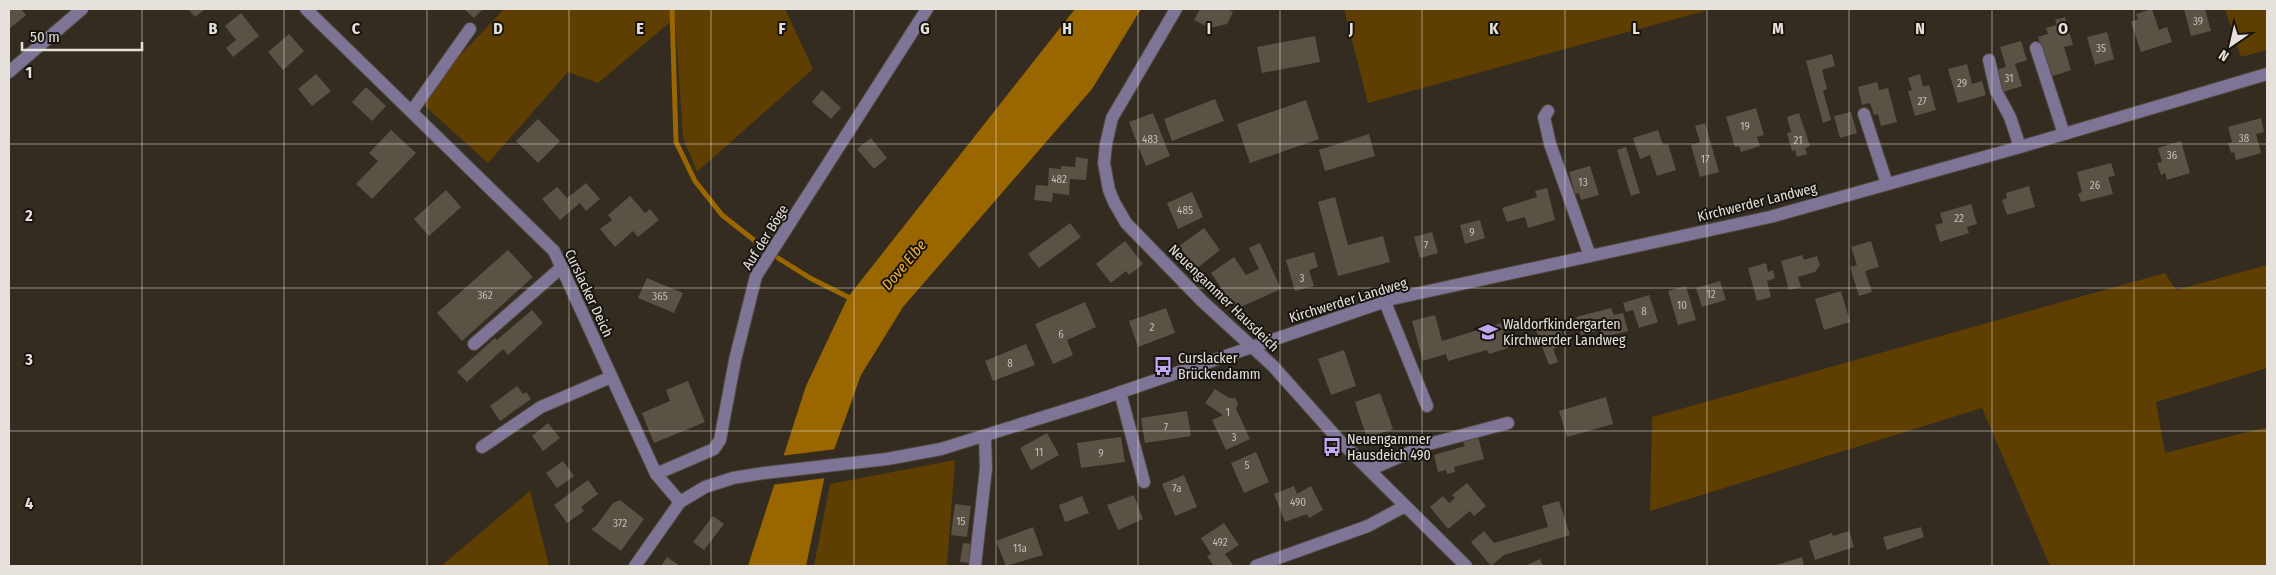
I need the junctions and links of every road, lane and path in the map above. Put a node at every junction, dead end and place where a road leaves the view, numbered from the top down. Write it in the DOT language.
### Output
graph roads {
  1 [pos="82,9"];
  2 [pos="306,9"];
  3 [pos="926,9"];
  4 [pos="1176,9"];
  5 [pos="470,29"];
  6 [pos="2036,48"];
  7 [pos="1989,60"];
  8 [pos="9,72"];
  9 [pos="2267,74"];
  10 [pos="412,111"];
  11 [pos="1548,111"];
  12 [pos="1864,114"];
  13 [pos="2064,134"];
  14 [pos="2020,147"];
  15 [pos="1887,184"];
  16 [pos="1590,256"];
  17 [pos="562,267"];
  18 [pos="1385,302"];
  19 [pos="474,344"];
  20 [pos="1252,347"];
  21 [pos="611,377"];
  22 [pos="1120,392"];
  23 [pos="1427,406"];
  24 [pos="1508,423"];
  25 [pos="985,437"];
  26 [pos="482,447"];
  27 [pos="1370,470"];
  28 [pos="656,474"];
  29 [pos="1144,482"];
  30 [pos="680,502"];
  31 [pos="1405,506"];
  32 [pos="634,566"];
  33 [pos="975,566"];
  34 [pos="1256,566"];
  35 [pos="1466,566"];
  1 -- 8 [label="street"];
  2 -- 10 [label="street, Curslacker Deich"];
  3 -- 28 [label="street, Auf der Böge"];
  4 -- 20 [label="street, Neuengammer Hausdeich"];
  5 -- 10 [label="street"];
  6 -- 13 [label="street"];
  7 -- 14 [label="street"];
  9 -- 13 [label="street, Kirchwerder Landweg"];
  10 -- 17 [label="street, Curslacker Deich"];
  11 -- 16 [label="street"];
  12 -- 15 [label="street"];
  13 -- 14 [label="street, Kirchwerder Landweg"];
  14 -- 15 [label="street, Kirchwerder Landweg"];
  15 -- 16 [label="street, Kirchwerder Landweg"];
  16 -- 18 [label="street, Kirchwerder Landweg"];
  17 -- 19 [label="street"];
  17 -- 21 [label="street, Curslacker Deich"];
  18 -- 20 [label="street, Kirchwerder Landweg"];
  18 -- 23 [label="street"];
  20 -- 22 [label="street"];
  20 -- 27 [label="street, Neuengammer Hausdeich"];
  21 -- 26 [label="street"];
  21 -- 28 [label="street, Curslacker Deich"];
  22 -- 25 [label="street"];
  22 -- 29 [label="street"];
  24 -- 27 [label="street"];
  25 -- 30 [label="street"];
  25 -- 33 [label="street"];
  27 -- 31 [label="street, Neuengammer Hausdeich"];
  28 -- 30 [label="street, Curslacker Deich"];
  30 -- 32 [label="street"];
  31 -- 34 [label="street"];
  31 -- 35 [label="street, Neuengammer Hausdeich"];
}
